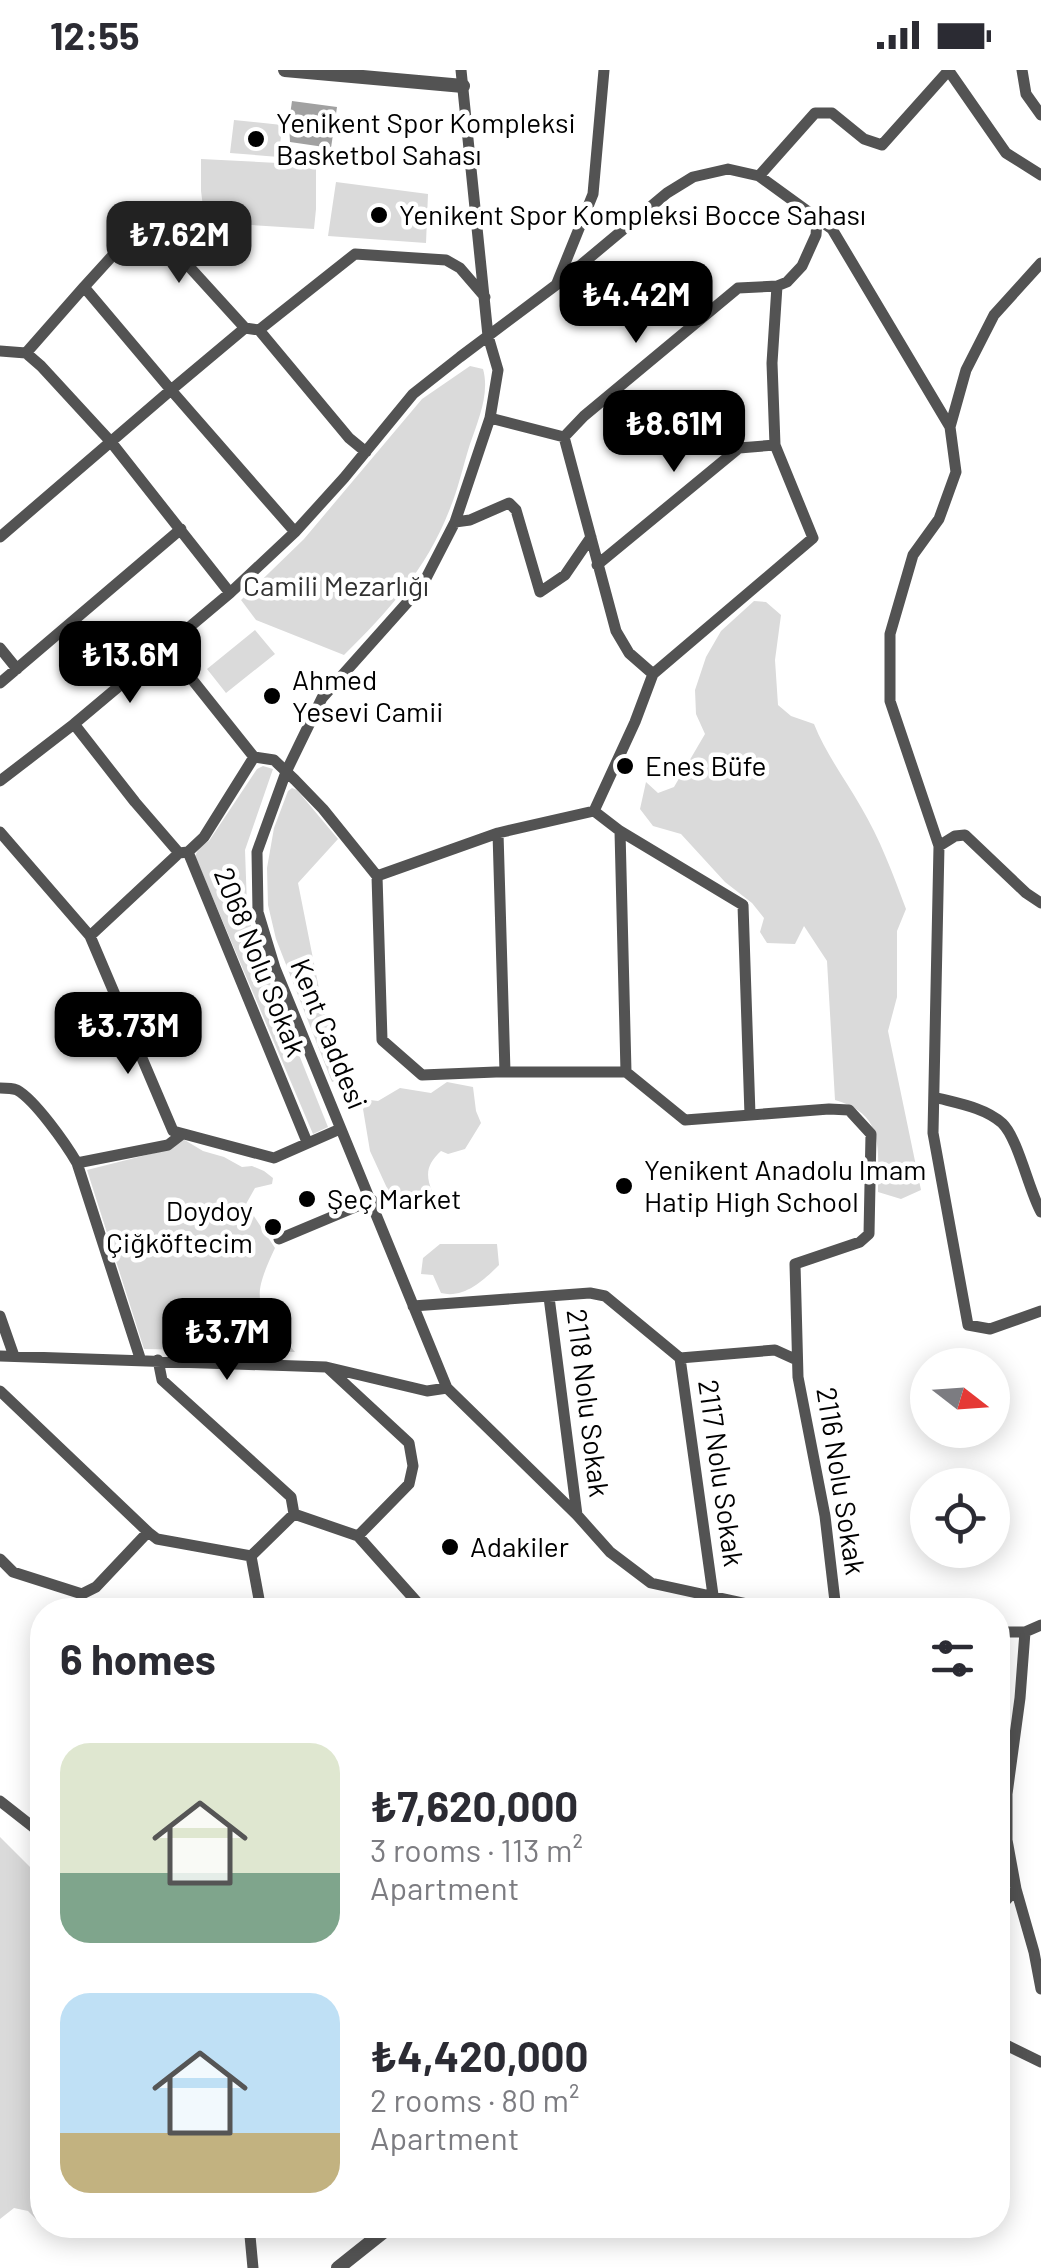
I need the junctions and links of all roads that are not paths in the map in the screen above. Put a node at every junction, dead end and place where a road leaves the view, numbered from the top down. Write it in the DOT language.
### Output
graph roads {
  1 [pos="285,70"];
  2 [pos="461,70"];
  3 [pos="604,70"];
  4 [pos="949,70"];
  5 [pos="1022,70"];
  6 [pos="462,86"];
  7 [pos="1041,115"];
  8 [pos="1041,175"];
  9 [pos="759,176"];
  10 [pos="817,220"];
  11 [pos="1041,262"];
  12 [pos="555,286"];
  13 [pos="778,286"];
  14 [pos="84,287"];
  15 [pos="486,297"];
  16 [pos="245,328"];
  17 [pos="259,330"];
  18 [pos="488,336"];
  19 [pos="0,350"];
  20 [pos="26,354"];
  21 [pos="171,390"];
  22 [pos="490,418"];
  23 [pos="950,427"];
  24 [pos="564,437"];
  25 [pos="111,442"];
  26 [pos="775,445"];
  27 [pos="366,452"];
  28 [pos="454,522"];
  29 [pos="180,528"];
  30 [pos="295,532"];
  31 [pos="0,537"];
  32 [pos="591,537"];
  33 [pos="597,565"];
  34 [pos="230,594"];
  35 [pos="0,648"];
  36 [pos="167,648"];
  37 [pos="17,669"];
  38 [pos="653,674"];
  39 [pos="0,682"];
  40 [pos="74,724"];
  41 [pos="254,757"];
  42 [pos="286,772"];
  43 [pos="0,781"];
  44 [pos="594,811"];
  45 [pos="620,831"];
  46 [pos="0,832"];
  47 [pos="498,833"];
  48 [pos="939,846"];
  49 [pos="184,853"];
  50 [pos="376,876"];
  51 [pos="1041,903"];
  52 [pos="90,936"];
  53 [pos="505,1072"];
  54 [pos="626,1072"];
  55 [pos="0,1088"];
  56 [pos="934,1096"];
  57 [pos="750,1115"];
  58 [pos="340,1129"];
  59 [pos="181,1135"];
  60 [pos="308,1142"];
  61 [pos="76,1163"];
  62 [pos="372,1200"];
  63 [pos="1041,1212"];
  64 [pos="279,1239"];
  65 [pos="549,1297"];
  66 [pos="413,1306"];
  67 [pos="1041,1311"];
  68 [pos="0,1316"];
  69 [pos="0,1356"];
  70 [pos="14,1356"];
  71 [pos="680,1358"];
  72 [pos="158,1360"];
  73 [pos="797,1360"];
  74 [pos="140,1361"];
  75 [pos="326,1366"];
  76 [pos="448,1388"];
  77 [pos="0,1391"];
  78 [pos="294,1514"];
  79 [pos="576,1515"];
  80 [pos="148,1532"];
  81 [pos="358,1536"];
  82 [pos="251,1556"];
  83 [pos="0,1559"];
  84 [pos="713,1595"];
  85 [pos="259,1598"];
  86 [pos="413,1598"];
  87 [pos="726,1598"];
  88 [pos="835,1598"];
  89 [pos="1041,1626"];
  90 [pos="1010,1632"];
  91 [pos="1025,1632"];
  92 [pos="1010,1772"];
  93 [pos="0,1801"];
  94 [pos="30,1825"];
  95 [pos="1010,1852"];
  96 [pos="1016,1889"];
  97 [pos="1010,1896"];
  98 [pos="1041,1989"];
  99 [pos="1010,2046"];
  100 [pos="1041,2062"];
  101 [pos="250,2238"];
  102 [pos="376,2238"];
  103 [pos="253,2268"];
  104 [pos="338,2268"];
  1 -- 6 [label="street"];
  2 -- 6 [label="street, Kent Caddesi"];
  3 -- 12 [label="street"];
  4 -- 8 [label="street"];
  4 -- 9 [label="street"];
  5 -- 7 [label="street"];
  6 -- 15 [label="street, Kent Caddesi"];
  9 -- 10 [label="street"];
  9 -- 12 [label="street"];
  10 -- 13 [label="street"];
  10 -- 23 [label="street"];
  11 -- 23 [label="street"];
  12 -- 18 [label="street"];
  13 -- 24 [label="street"];
  13 -- 26 [label="street"];
  14 -- 16 [label="street"];
  14 -- 20 [label="street"];
  14 -- 21 [label="street"];
  15 -- 17 [label="street"];
  15 -- 18 [label="street, Kent Caddesi"];
  16 -- 17 [label="street"];
  16 -- 21 [label="street"];
  17 -- 27 [label="street"];
  18 -- 22 [label="street, Kent Caddesi"];
  18 -- 27 [label="street"];
  19 -- 20 [label="street"];
  20 -- 25 [label="street"];
  21 -- 25 [label="street"];
  21 -- 30 [label="street"];
  22 -- 24 [label="street"];
  22 -- 28 [label="street, Kent Caddesi"];
  23 -- 48 [label="street"];
  24 -- 32 [label="street"];
  25 -- 29 [label="street"];
  25 -- 31 [label="street"];
  26 -- 33 [label="street"];
  26 -- 38 [label="street"];
  27 -- 30 [label="street"];
  28 -- 32 [label="street"];
  28 -- 42 [label="street, Kent Caddesi"];
  29 -- 34 [label="street"];
  29 -- 37 [label="street"];
  30 -- 34 [label="street"];
  32 -- 33 [label="street"];
  33 -- 38 [label="street"];
  34 -- 36 [label="street"];
  35 -- 37 [label="street"];
  36 -- 40 [label="street"];
  36 -- 41 [label="street"];
  37 -- 39 [label="street"];
  38 -- 44 [label="street"];
  40 -- 43 [label="street"];
  40 -- 49 [label="street, 2068 Nolu Sokak"];
  41 -- 42 [label="street"];
  41 -- 49 [label="street"];
  42 -- 50 [label="street"];
  42 -- 58 [label="street, Kent Caddesi"];
  44 -- 45 [label="street"];
  44 -- 47 [label="street"];
  45 -- 54 [label="street"];
  45 -- 57 [label="street"];
  46 -- 52 [label="street"];
  47 -- 50 [label="street"];
  47 -- 53 [label="street"];
  48 -- 51 [label="street"];
  48 -- 56 [label="street"];
  49 -- 52 [label="street"];
  49 -- 60 [label="street, 2068 Nolu Sokak"];
  50 -- 53 [label="street"];
  52 -- 59 [label="street"];
  53 -- 54 [label="street"];
  54 -- 57 [label="street"];
  55 -- 61 [label="street"];
  56 -- 63 [label="street"];
  56 -- 67 [label="street"];
  57 -- 73 [label="street, 2116 Nolu Sokak"];
  58 -- 60 [label="street"];
  58 -- 62 [label="street, Kent Caddesi"];
  59 -- 60 [label="street"];
  59 -- 61 [label="street"];
  61 -- 74 [label="street"];
  62 -- 64 [label="street"];
  62 -- 66 [label="street, Kent Caddesi"];
  65 -- 66 [label="street"];
  65 -- 71 [label="street"];
  65 -- 79 [label="street, 2118 Nolu Sokak"];
  66 -- 76 [label="street, Kent Caddesi"];
  68 -- 70 [label="street"];
  69 -- 70 [label="street"];
  70 -- 74 [label="street"];
  71 -- 73 [label="street"];
  71 -- 84 [label="street, 2117 Nolu Sokak"];
  72 -- 74 [label="street"];
  72 -- 75 [label="street"];
  72 -- 78 [label="street"];
  73 -- 88 [label="street, 2116 Nolu Sokak"];
  75 -- 76 [label="street"];
  75 -- 81 [label="street"];
  76 -- 79 [label="street, Kent Caddesi"];
  77 -- 80 [label="street"];
  78 -- 81 [label="street"];
  78 -- 82 [label="street"];
  79 -- 84 [label="street, Kent Caddesi"];
  80 -- 82 [label="street"];
  80 -- 83 [label="street"];
  81 -- 86 [label="street"];
  82 -- 85 [label="street"];
  84 -- 87 [label="street, Kent Caddesi"];
  89 -- 91 [label="street"];
  90 -- 91 [label="street"];
  91 -- 92 [label="street"];
  93 -- 94 [label="street"];
  95 -- 96 [label="street"];
  96 -- 97 [label="street"];
  96 -- 98 [label="street"];
  99 -- 100 [label="street"];
  101 -- 103 [label="street"];
  102 -- 104 [label="street"];
}
